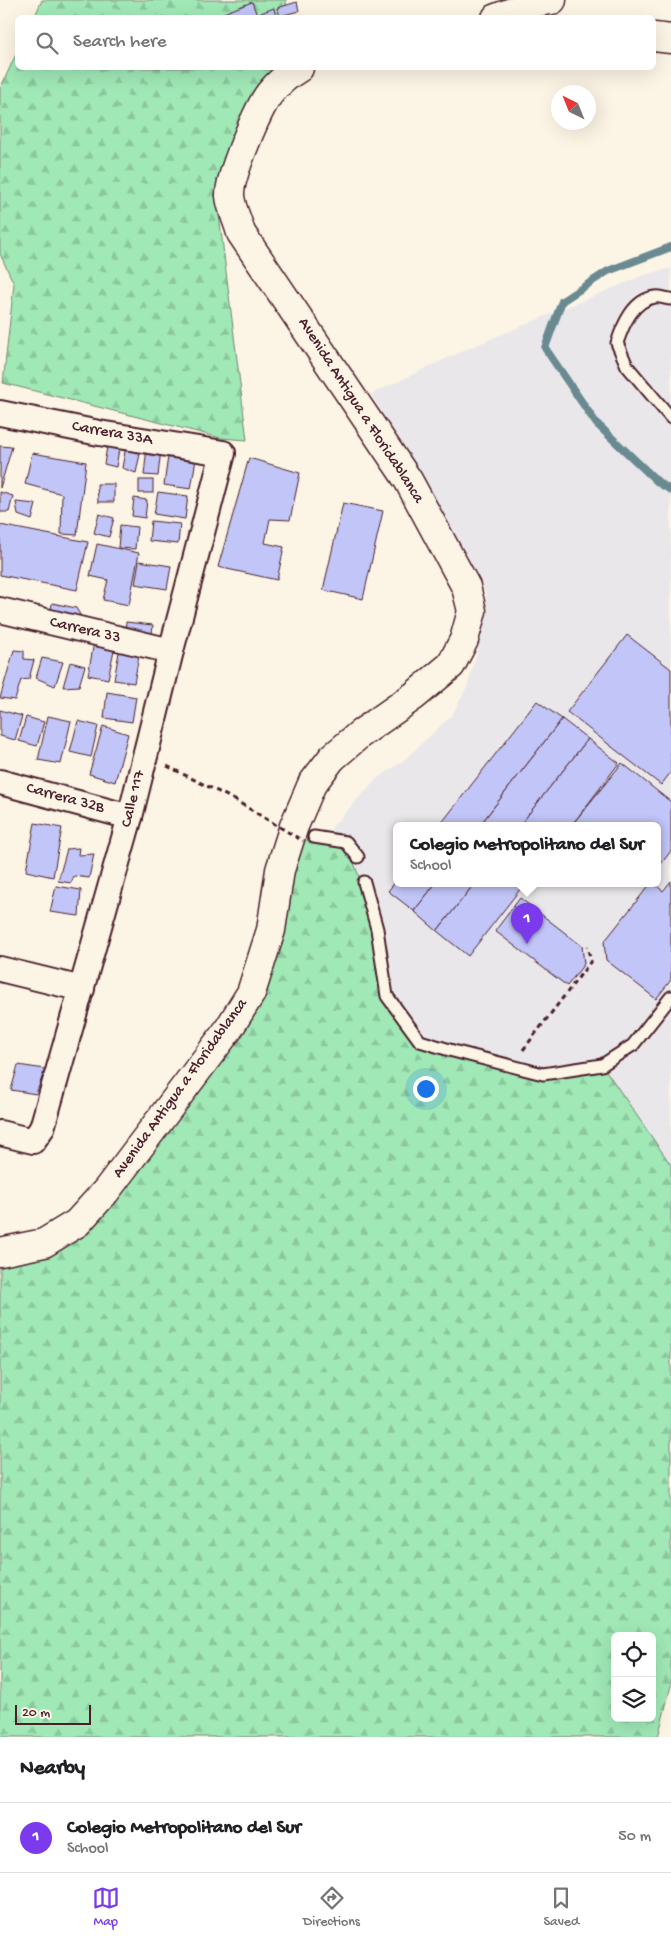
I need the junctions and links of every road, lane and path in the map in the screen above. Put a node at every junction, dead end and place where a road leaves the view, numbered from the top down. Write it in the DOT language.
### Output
graph roads {
  1 [pos="552,0"];
  2 [pos="504,15"];
  3 [pos="656,37"];
  4 [pos="671,39"];
  5 [pos="296,70"];
  6 [pos="671,299"];
  7 [pos="0,413"];
  8 [pos="671,418"];
  9 [pos="224,453"];
  10 [pos="0,610"];
  11 [pos="171,651"];
  12 [pos="145,756"];
  13 [pos="0,782"];
  14 [pos="130,817"];
  15 [pos="309,839"];
  16 [pos="358,857"];
  17 [pos="364,882"];
  18 [pos="588,946"];
  19 [pos="0,969"];
  20 [pos="82,989"];
  21 [pos="671,997"];
  22 [pos="511,1066"];
  23 [pos="0,1133"];
  24 [pos="0,1252"];
  1 -- 2 [label="street"];
  3 -- 4 [label="street"];
  5 -- 24 [label="street, Avenida Antigua a Floridablanca"];
  6 -- 8 [label="lane"];
  7 -- 9 [label="street, Carrera 33A"];
  9 -- 11 [label="street, Calle 117"];
  10 -- 11 [label="street, Carrera 33"];
  11 -- 12 [label="street, Calle 117"];
  12 -- 14 [label="street, Calle 117"];
  12 -- 15 [label="path, bridge"];
  13 -- 14 [label="street, Carrera 32B"];
  14 -- 20 [label="street, Calle 117"];
  15 -- 16 [label="lane"];
  17 -- 22 [label="lane"];
  18 -- 22 [label="path"];
  19 -- 20 [label="street"];
  20 -- 23 [label="street, Calle 117"];
  21 -- 22 [label="lane"];
}
